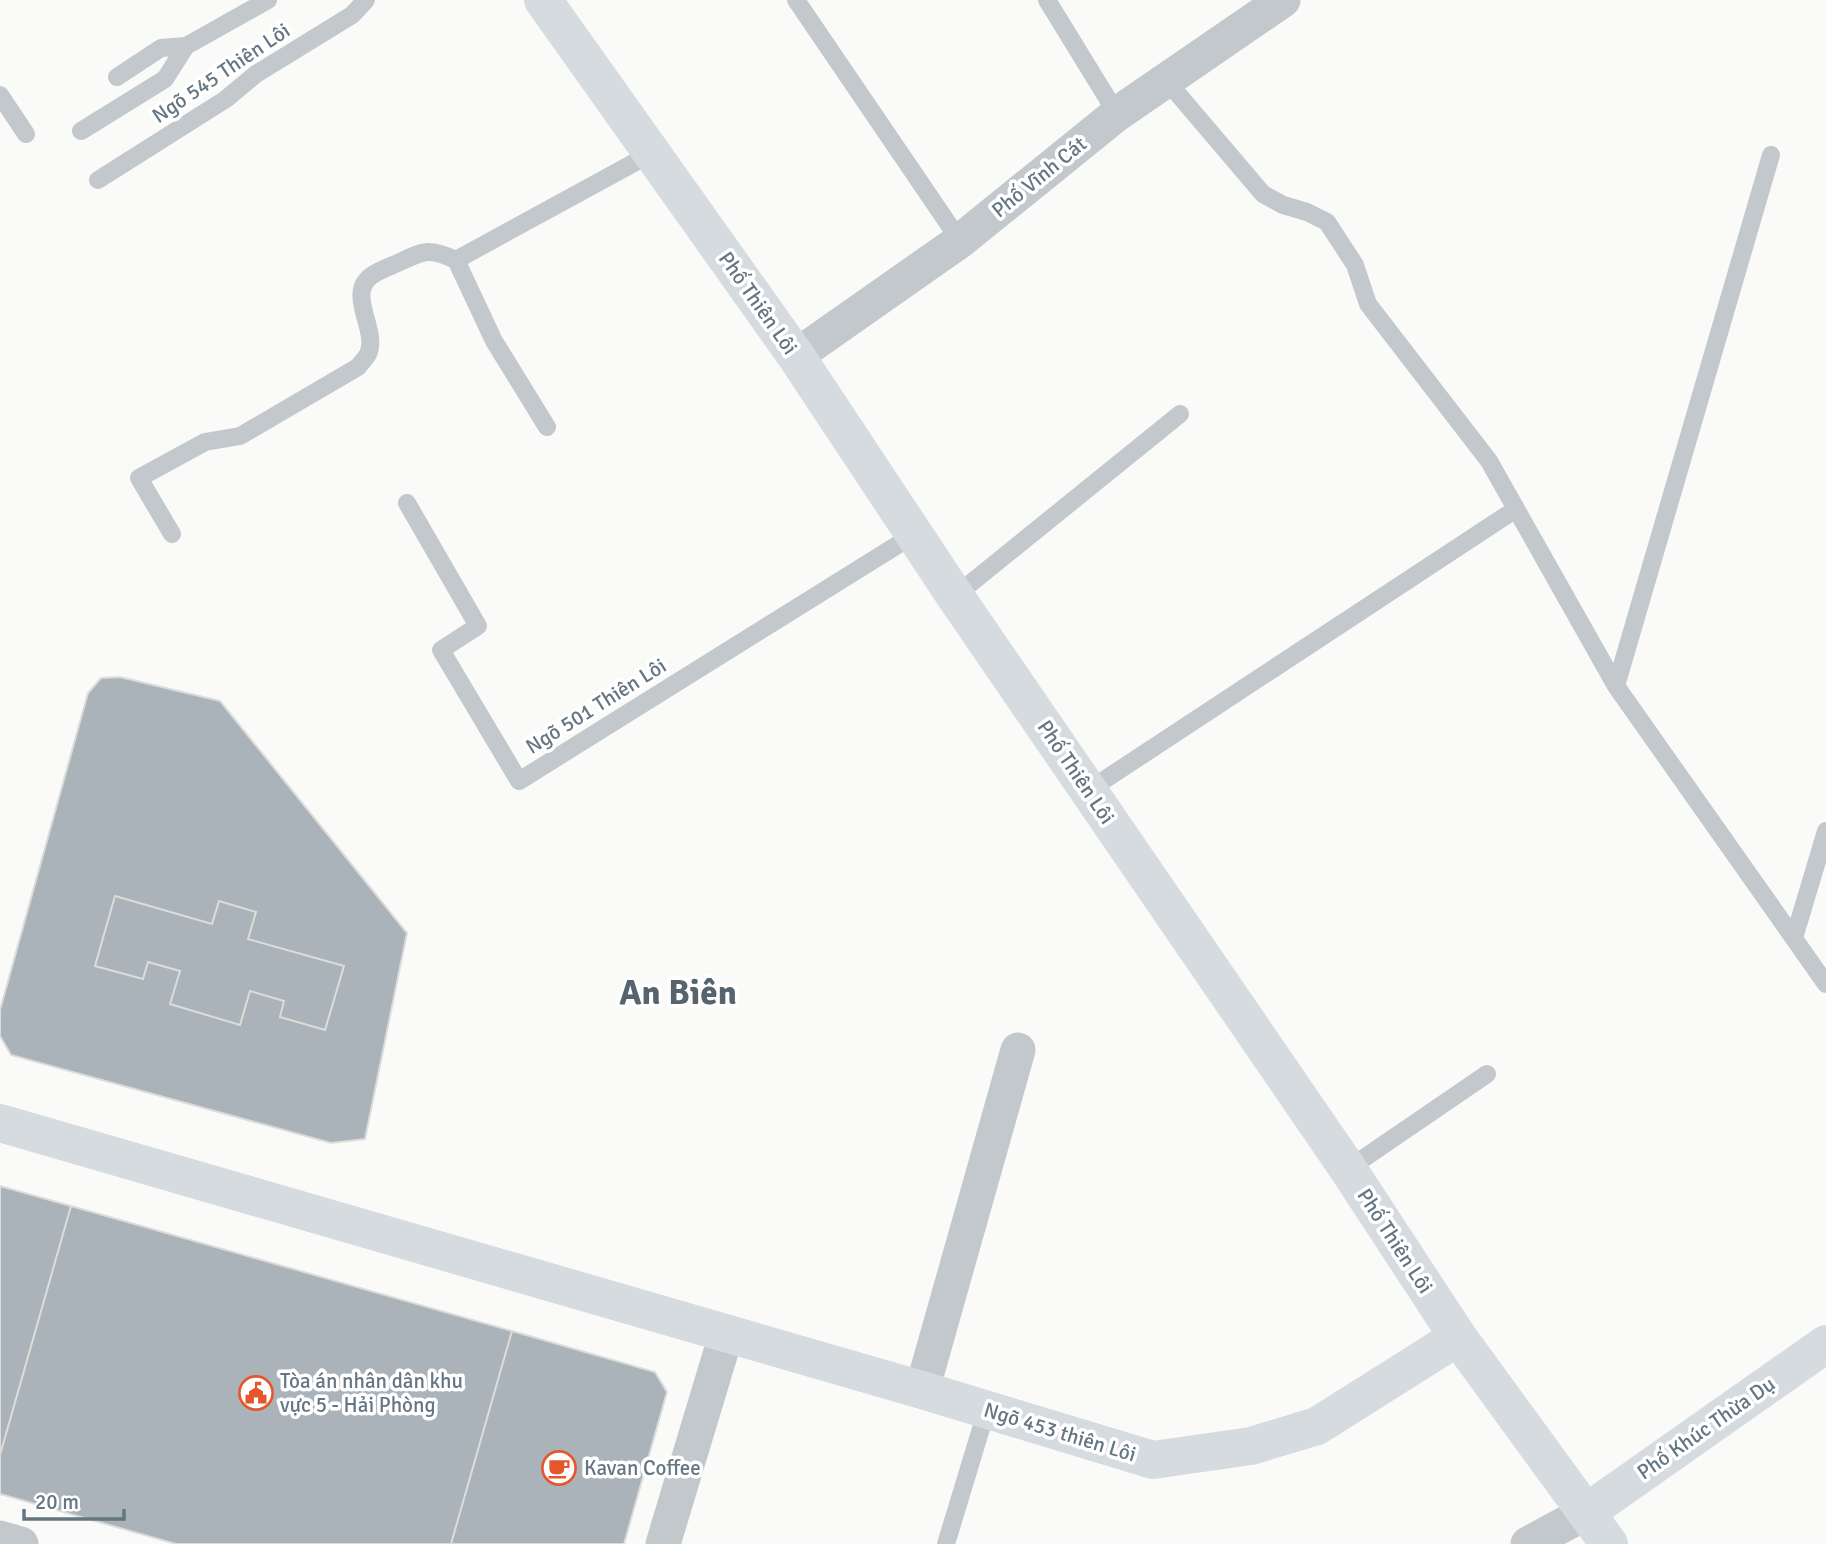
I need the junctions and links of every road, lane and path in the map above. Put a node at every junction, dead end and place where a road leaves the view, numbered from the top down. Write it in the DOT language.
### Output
graph roads {
  1 [pos="268,0"];
  2 [pos="366,0"];
  3 [pos="544,0"];
  4 [pos="796,0"];
  5 [pos="1047,0"];
  6 [pos="1283,0"];
  7 [pos="187,46"];
  8 [pos="117,77"];
  9 [pos="1166,80"];
  10 [pos="0,95"];
  11 [pos="1117,114"];
  12 [pos="81,131"];
  13 [pos="26,134"];
  14 [pos="652,153"];
  15 [pos="1771,155"];
  16 [pos="98,180"];
  17 [pos="960,240"];
  18 [pos="456,260"];
  19 [pos="796,356"];
  20 [pos="1180,414"];
  21 [pos="547,427"];
  22 [pos="407,503"];
  23 [pos="1516,509"];
  24 [pos="172,534"];
  25 [pos="915,534"];
  26 [pos="955,596"];
  27 [pos="1616,686"];
  28 [pos="1089,790"];
  29 [pos="1826,831"];
  30 [pos="1794,939"];
  31 [pos="1826,984"];
  32 [pos="1017,1050"];
  33 [pos="1487,1074"];
  34 [pos="0,1124"];
  35 [pos="1348,1168"];
  36 [pos="726,1335"];
  37 [pos="1458,1337"];
  38 [pos="1826,1344"];
  39 [pos="922,1390"];
  40 [pos="987,1409"];
  41 [pos="1587,1512"];
  42 [pos="0,1538"];
  43 [pos="21,1544"];
  44 [pos="663,1544"];
  45 [pos="946,1544"];
  46 [pos="1528,1544"];
  47 [pos="1609,1544"];
  1 -- 7 [label="lane, Ngõ 545 Thiên Lôi"];
  2 -- 16 [label="lane, Ngõ 545 Thiên Lôi"];
  3 -- 14 [label="main road, Phố Thiên Lôi"];
  4 -- 17 [label="lane"];
  5 -- 11 [label="lane"];
  6 -- 9 [label="street, Phố Vĩnh Cát"];
  7 -- 8 [label="lane"];
  7 -- 12 [label="lane, Ngõ 545 Thiên Lôi"];
  9 -- 11 [label="street, Phố Vĩnh Cát"];
  9 -- 23 [label="lane"];
  10 -- 13 [label="lane"];
  11 -- 17 [label="street, Phố Vĩnh Cát"];
  14 -- 18 [label="lane"];
  14 -- 19 [label="main road, Phố Thiên Lôi"];
  15 -- 27 [label="lane"];
  17 -- 19 [label="street, Phố Vĩnh Cát"];
  18 -- 21 [label="lane"];
  18 -- 24 [label="lane"];
  19 -- 25 [label="main road, Phố Thiên Lôi"];
  20 -- 26 [label="lane"];
  22 -- 25 [label="lane, Ngõ 501 Thiên Lôi"];
  23 -- 27 [label="lane"];
  23 -- 28 [label="lane"];
  25 -- 26 [label="main road, Phố Thiên Lôi"];
  26 -- 28 [label="main road, Phố Thiên Lôi"];
  27 -- 30 [label="lane"];
  28 -- 35 [label="main road, Phố Thiên Lôi"];
  29 -- 30 [label="lane"];
  30 -- 31 [label="lane"];
  32 -- 39 [label="street"];
  33 -- 35 [label="lane"];
  34 -- 36 [label="main road, Ngõ 453 thiên Lôi"];
  35 -- 37 [label="main road, Phố Thiên Lôi"];
  36 -- 39 [label="main road, Ngõ 453 thiên Lôi"];
  36 -- 44 [label="street"];
  37 -- 40 [label="main road, Ngõ 453 thiên Lôi"];
  37 -- 41 [label="main road, Phố Thiên Lôi"];
  38 -- 41 [label="main road, Phố Khúc Thừa Dụ"];
  39 -- 40 [label="main road, Ngõ 453 thiên Lôi"];
  40 -- 45 [label="lane"];
  41 -- 46 [label="street"];
  41 -- 47 [label="main road, Phố Thiên Lôi"];
  42 -- 43 [label="street"];
}
